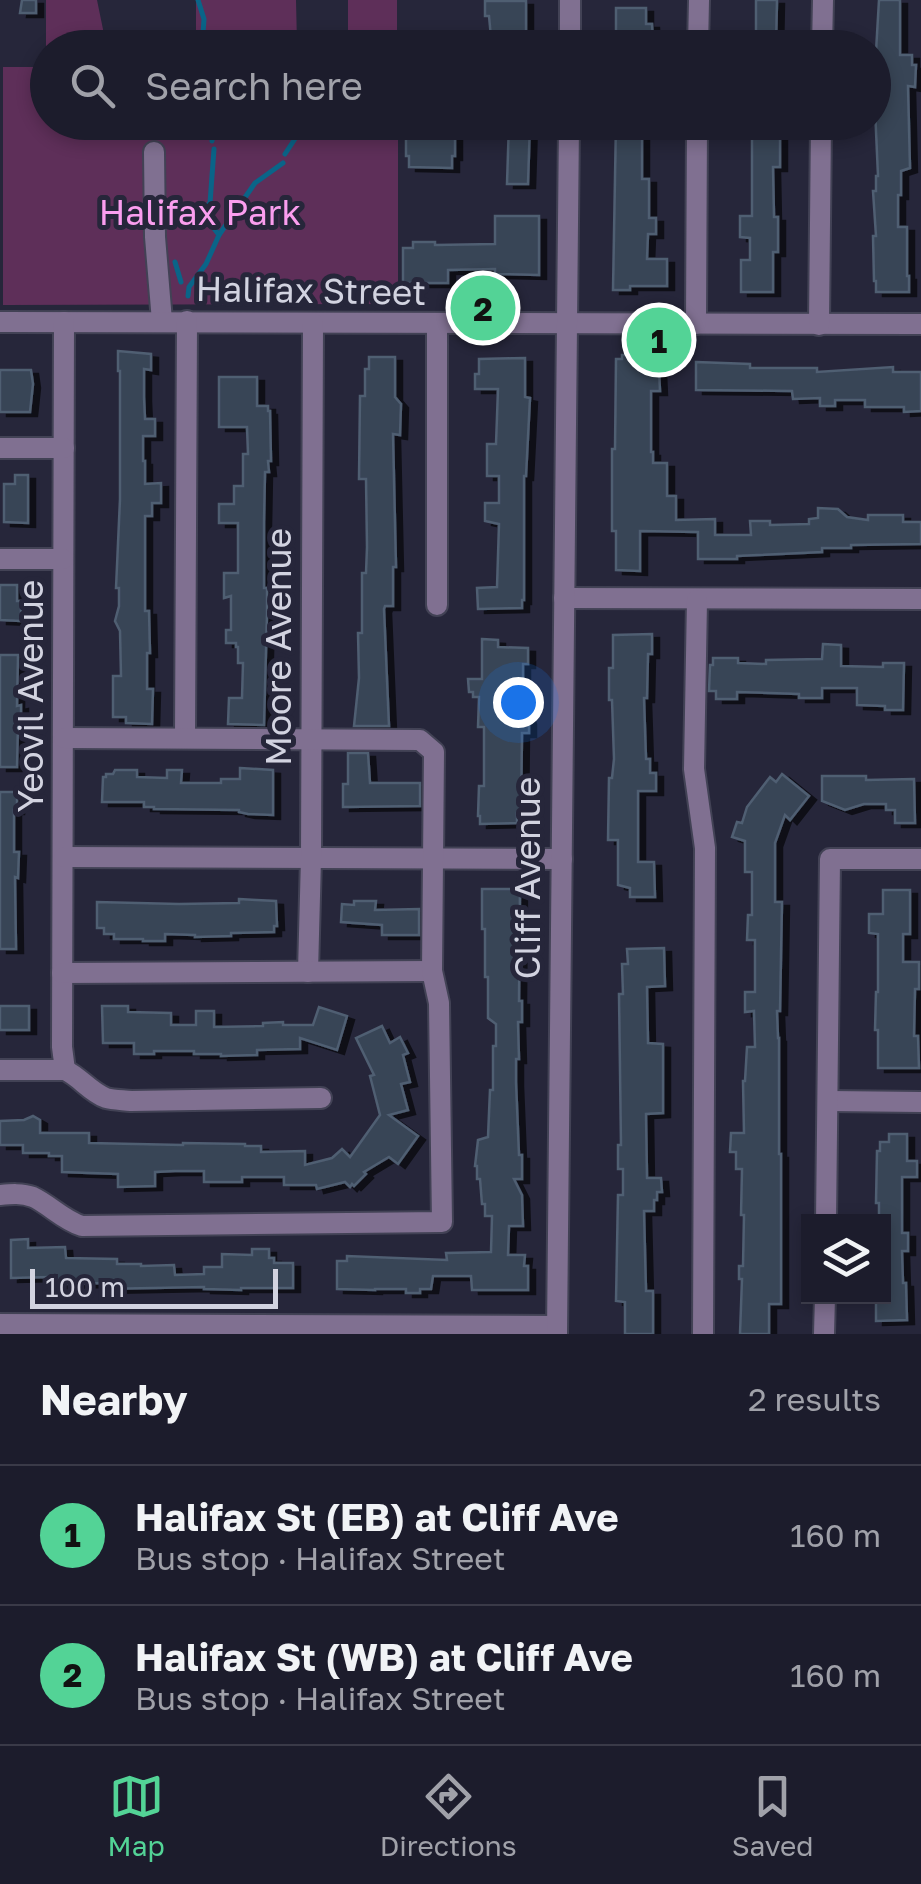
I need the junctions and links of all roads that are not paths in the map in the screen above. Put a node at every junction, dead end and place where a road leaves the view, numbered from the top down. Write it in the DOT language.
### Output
graph roads {
  1 [pos="570,0"];
  2 [pos="699,0"];
  3 [pos="822,0"];
  4 [pos="570,30"];
  5 [pos="698,30"];
  6 [pos="822,30"];
  7 [pos="570,140"];
  8 [pos="697,140"];
  9 [pos="821,140"];
  10 [pos="154,152"];
  11 [pos="0,322"];
  12 [pos="64,322"];
  13 [pos="162,322"];
  14 [pos="187,322"];
  15 [pos="313,324"];
  16 [pos="437,324"];
  17 [pos="566,324"];
  18 [pos="696,324"];
  19 [pos="819,324"];
  20 [pos="921,324"];
  21 [pos="0,448"];
  22 [pos="64,448"];
  23 [pos="0,559"];
  24 [pos="64,560"];
  25 [pos="564,598"];
  26 [pos="921,599"];
  27 [pos="697,600"];
  28 [pos="437,605"];
  29 [pos="64,738"];
  30 [pos="185,738"];
  31 [pos="310,739"];
  32 [pos="64,857"];
  33 [pos="311,858"];
  34 [pos="433,858"];
  35 [pos="562,858"];
  36 [pos="921,859"];
  37 [pos="432,971"];
  38 [pos="308,972"];
  39 [pos="62,973"];
  40 [pos="0,1070"];
  41 [pos="65,1070"];
  42 [pos="322,1098"];
  43 [pos="829,1102"];
  44 [pos="921,1102"];
  45 [pos="0,1194"];
  46 [pos="826,1214"];
  47 [pos="825,1304"];
  48 [pos="0,1324"];
  49 [pos="314,1330"];
  50 [pos="433,1330"];
  51 [pos="557,1330"];
  52 [pos="703,1334"];
  53 [pos="824,1334"];
  1 -- 4 [label="street"];
  2 -- 5 [label="street"];
  3 -- 6 [label="street"];
  7 -- 17 [label="street, Cliff Avenue"];
  8 -- 18 [label="street"];
  9 -- 19 [label="street"];
  10 -- 13 [label="street"];
  11 -- 12 [label="street, Halifax Street"];
  12 -- 13 [label="street, Halifax Street"];
  12 -- 22 [label="street, Yeovil Avenue"];
  13 -- 14 [label="street, Halifax Street"];
  14 -- 15 [label="street, Halifax Street"];
  14 -- 30 [label="street"];
  15 -- 16 [label="street, Halifax Street"];
  15 -- 31 [label="street, Moore Avenue"];
  16 -- 17 [label="street, Halifax Street"];
  16 -- 28 [label="street"];
  17 -- 18 [label="street, Halifax Street"];
  17 -- 25 [label="street, Cliff Avenue"];
  18 -- 19 [label="street, Halifax Street"];
  19 -- 20 [label="street, Halifax Street"];
  21 -- 22 [label="street"];
  22 -- 24 [label="street, Yeovil Avenue"];
  23 -- 24 [label="street"];
  24 -- 29 [label="street, Yeovil Avenue"];
  25 -- 27 [label="street"];
  25 -- 35 [label="street, Cliff Avenue"];
  26 -- 27 [label="street"];
  27 -- 52 [label="street"];
  29 -- 30 [label="street"];
  29 -- 32 [label="street, Yeovil Avenue"];
  30 -- 31 [label="street"];
  31 -- 33 [label="street, Moore Avenue"];
  31 -- 34 [label="street"];
  32 -- 33 [label="street"];
  32 -- 39 [label="street, Yeovil Avenue"];
  33 -- 34 [label="street"];
  33 -- 38 [label="street, Moore Avenue"];
  34 -- 35 [label="street"];
  34 -- 37 [label="street"];
  35 -- 51 [label="street, Cliff Avenue"];
  36 -- 43 [label="street"];
  37 -- 38 [label="street"];
  37 -- 45 [label="street"];
  38 -- 39 [label="street"];
  39 -- 41 [label="street, Yeovil Avenue"];
  40 -- 41 [label="street"];
  41 -- 42 [label="street"];
  43 -- 44 [label="street"];
  43 -- 46 [label="street"];
  47 -- 53 [label="street"];
  48 -- 49 [label="street"];
  49 -- 50 [label="street"];
  50 -- 51 [label="street"];
}
